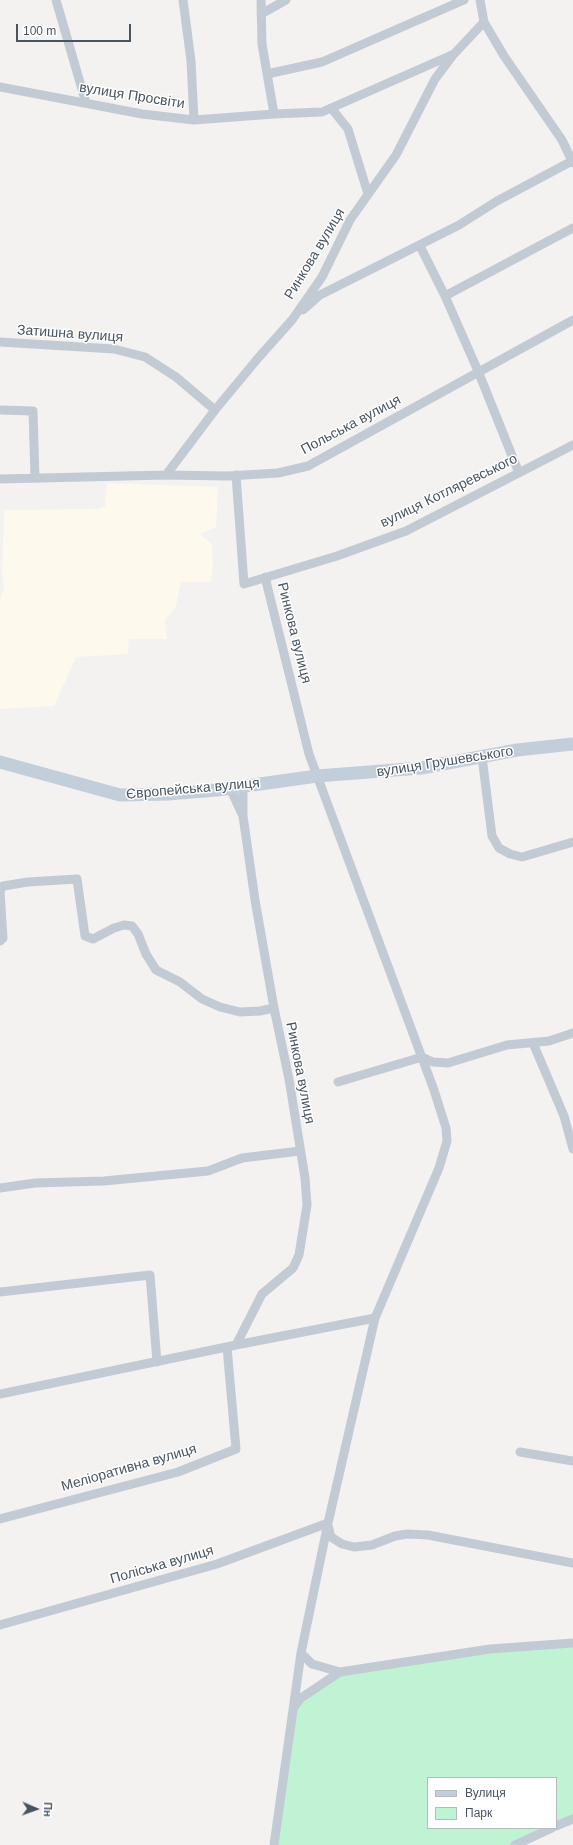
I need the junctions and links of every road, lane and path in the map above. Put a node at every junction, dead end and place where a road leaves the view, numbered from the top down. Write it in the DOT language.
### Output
graph roads {
  1 [pos="56,0"];
  2 [pos="183,0"];
  3 [pos="261,0"];
  4 [pos="286,0"];
  5 [pos="464,0"];
  6 [pos="480,0"];
  7 [pos="261,14"];
  8 [pos="484,22"];
  9 [pos="454,54"];
  10 [pos="267,74"];
  11 [pos="0,87"];
  12 [pos="86,103"];
  13 [pos="332,109"];
  14 [pos="274,114"];
  15 [pos="194,120"];
  16 [pos="573,162"];
  17 [pos="368,194"];
  18 [pos="573,228"];
  19 [pos="420,246"];
  20 [pos="445,296"];
  21 [pos="292,320"];
  22 [pos="573,320"];
  23 [pos="0,342"];
  24 [pos="478,371"];
  25 [pos="0,410"];
  26 [pos="215,410"];
  27 [pos="573,445"];
  28 [pos="519,473"];
  29 [pos="166,475"];
  30 [pos="236,475"];
  31 [pos="35,478"];
  32 [pos="0,479"];
  33 [pos="265,577"];
  34 [pos="573,744"];
  35 [pos="482,757"];
  36 [pos="0,762"];
  37 [pos="317,776"];
  38 [pos="243,786"];
  39 [pos="230,788"];
  40 [pos="243,816"];
  41 [pos="573,842"];
  42 [pos="0,941"];
  43 [pos="274,1008"];
  44 [pos="573,1033"];
  45 [pos="533,1042"];
  46 [pos="422,1057"];
  47 [pos="338,1082"];
  48 [pos="573,1149"];
  49 [pos="300,1151"];
  50 [pos="0,1188"];
  51 [pos="0,1292"];
  52 [pos="375,1318"];
  53 [pos="232,1346"];
  54 [pos="158,1362"];
  55 [pos="0,1394"];
  56 [pos="520,1452"];
  57 [pos="573,1461"];
  58 [pos="0,1519"];
  59 [pos="328,1523"];
  60 [pos="573,1562"];
  61 [pos="0,1625"];
  62 [pos="573,1643"];
  63 [pos="301,1653"];
  64 [pos="340,1672"];
  65 [pos="294,1706"];
  66 [pos="573,1819"];
  67 [pos="557,1826"];
  68 [pos="550,1829"];
  69 [pos="274,1845"];
  70 [pos="515,1845"];
  1 -- 12 [label="street"];
  2 -- 15 [label="street"];
  3 -- 7 [label="street"];
  4 -- 7 [label="street"];
  5 -- 10 [label="street"];
  6 -- 8 [label="street"];
  7 -- 10 [label="street"];
  8 -- 9 [label="street, Ринкова вулиця"];
  8 -- 16 [label="street"];
  9 -- 13 [label="street, вулиця Просвіти"];
  9 -- 17 [label="street, Ринкова вулиця"];
  10 -- 14 [label="street"];
  11 -- 12 [label="street, вулиця Просвіти"];
  12 -- 15 [label="street, вулиця Просвіти"];
  13 -- 14 [label="street, вулиця Просвіти"];
  13 -- 17 [label="street"];
  14 -- 15 [label="street, вулиця Просвіти"];
  16 -- 19 [label="street"];
  17 -- 21 [label="street, Ринкова вулиця"];
  18 -- 20 [label="street"];
  19 -- 20 [label="street"];
  19 -- 21 [label="street"];
  20 -- 24 [label="street"];
  21 -- 26 [label="street, Ринкова вулиця"];
  22 -- 24 [label="street, Польська вулиця"];
  23 -- 26 [label="street, Затишна вулиця"];
  24 -- 28 [label="street"];
  24 -- 30 [label="street, Польська вулиця"];
  25 -- 31 [label="street"];
  26 -- 29 [label="street, Ринкова вулиця"];
  27 -- 28 [label="street, вулиця Котляревського"];
  28 -- 33 [label="street, вулиця Котляревського"];
  29 -- 30 [label="street, Польська вулиця"];
  29 -- 31 [label="street, Польська вулиця"];
  30 -- 33 [label="street, Ринкова вулиця"];
  31 -- 32 [label="street, Польська вулиця"];
  33 -- 37 [label="street, Ринкова вулиця"];
  34 -- 35 [label="main road, вулиця Грушевського"];
  35 -- 37 [label="main road, вулиця Грушевського"];
  35 -- 41 [label="street"];
  36 -- 39 [label="main road, Європейська вулиця"];
  37 -- 38 [label="main road, Європейська вулиця"];
  37 -- 46 [label="street, Ринкова вулиця"];
  38 -- 39 [label="main road, Європейська вулиця"];
  38 -- 40 [label="street"];
  39 -- 40 [label="street, Ринкова вулиця"];
  40 -- 43 [label="street, Ринкова вулиця"];
  42 -- 43 [label="street"];
  43 -- 49 [label="street, Ринкова вулиця"];
  44 -- 45 [label="street"];
  45 -- 46 [label="street"];
  45 -- 48 [label="street"];
  46 -- 47 [label="street"];
  46 -- 52 [label="street, Ринкова вулиця"];
  49 -- 50 [label="street"];
  49 -- 53 [label="street, Ринкова вулиця"];
  51 -- 54 [label="street"];
  52 -- 53 [label="street"];
  52 -- 59 [label="street, Ринкова вулиця"];
  53 -- 54 [label="street"];
  53 -- 58 [label="street, Меліоративна вулиця"];
  54 -- 55 [label="street"];
  56 -- 57 [label="street"];
  59 -- 60 [label="street"];
  59 -- 61 [label="street, Поліська вулиця"];
  59 -- 63 [label="street, Ринкова вулиця"];
  62 -- 64 [label="street"];
  63 -- 64 [label="street"];
  63 -- 65 [label="street, Ринкова вулиця"];
  64 -- 65 [label="street"];
  65 -- 69 [label="street, Ринкова вулиця"];
  66 -- 67 [label="street"];
  68 -- 70 [label="street"];
}
